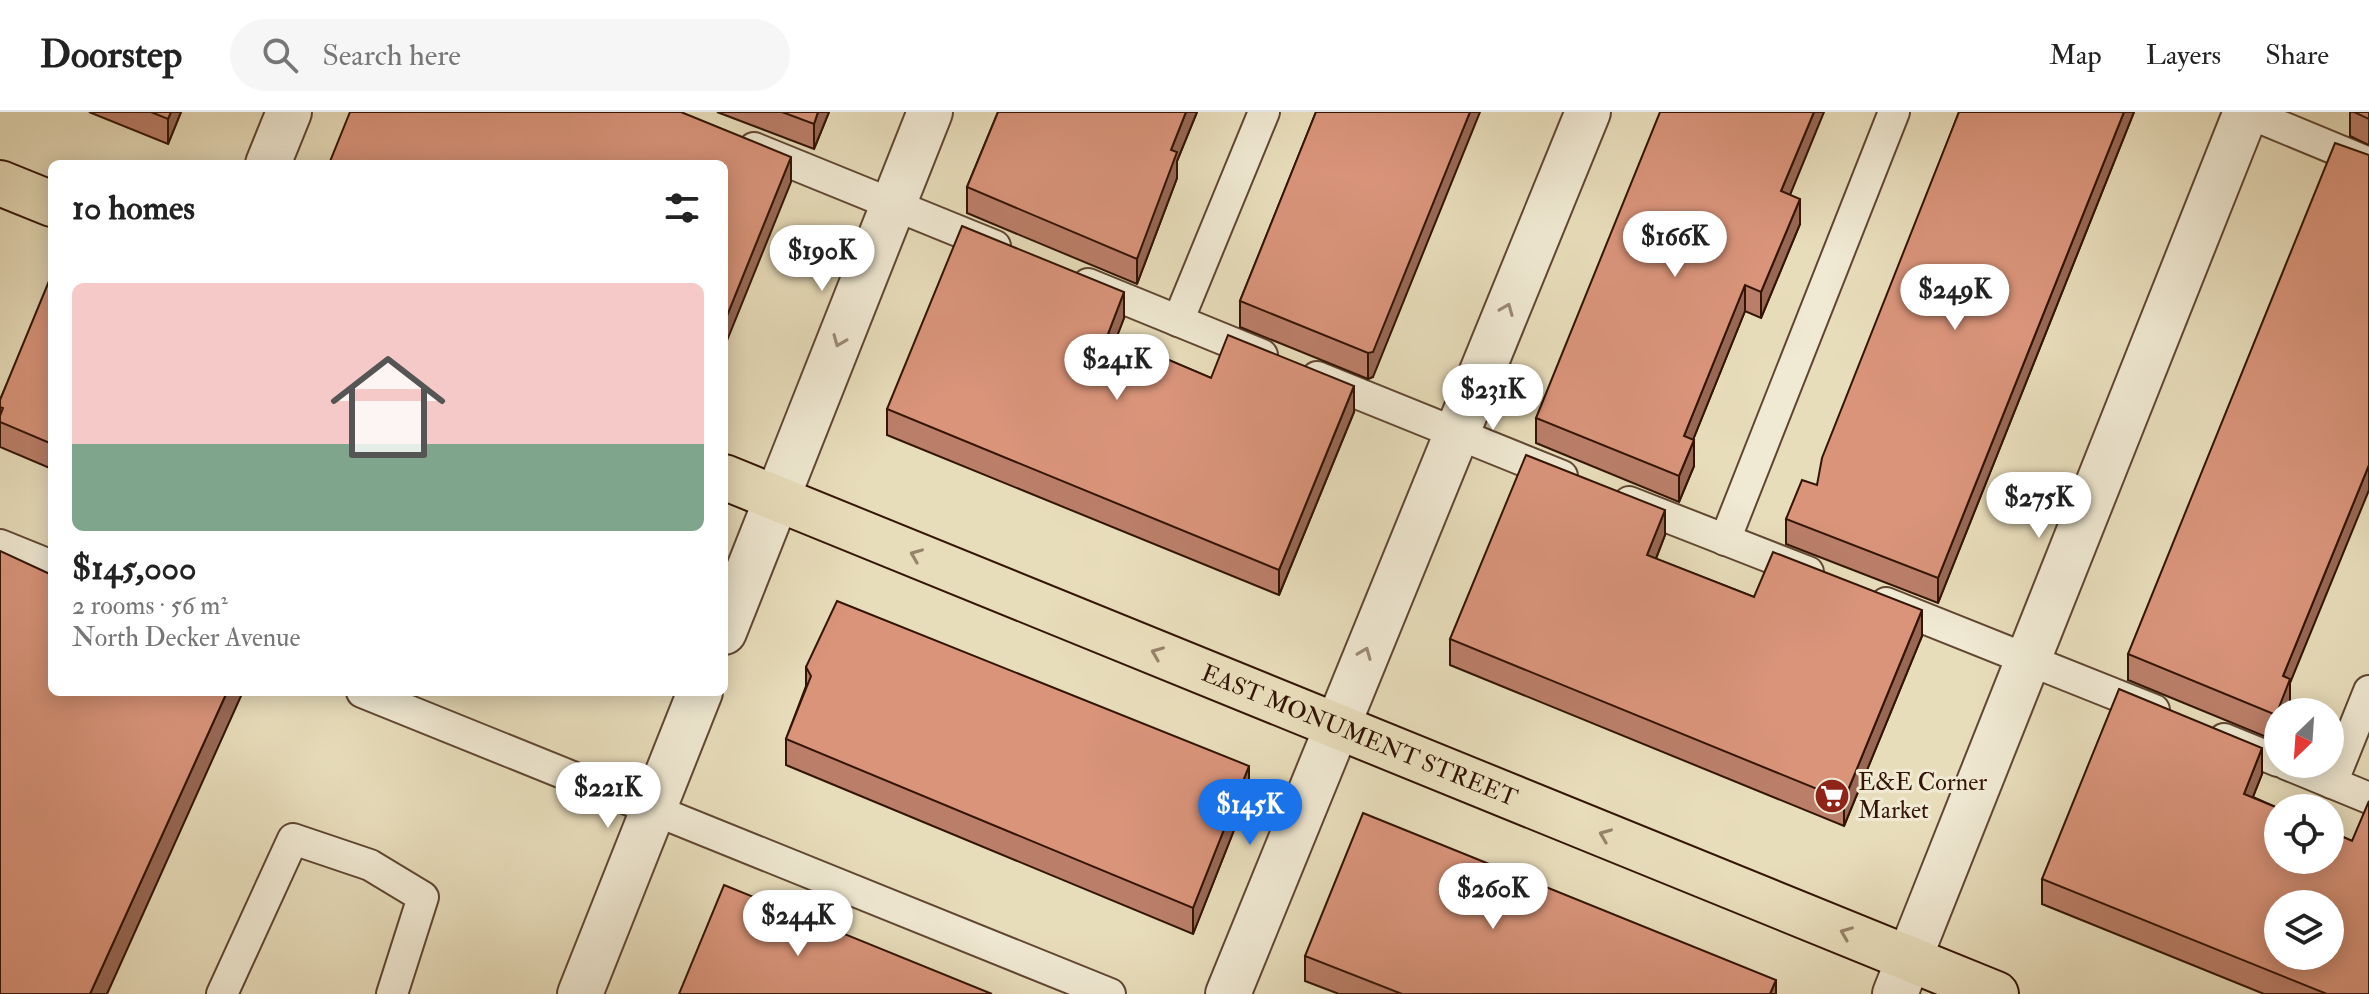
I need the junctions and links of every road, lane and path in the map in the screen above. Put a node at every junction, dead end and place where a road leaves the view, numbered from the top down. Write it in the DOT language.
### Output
graph roads {
  1 [pos="289,112"];
  2 [pos="930,112"];
  3 [pos="1264,112"];
  4 [pos="1588,112"];
  5 [pos="1894,112"];
  6 [pos="2246,112"];
  7 [pos="724,135"];
  8 [pos="270,160"];
  9 [pos="2369,163"];
  10 [pos="0,183"];
  11 [pos="48,202"];
  12 [pos="893,205"];
  13 [pos="1021,257"];
  14 [pos="1064,274"];
  15 [pos="1178,321"];
  16 [pos="1456,434"];
  17 [pos="728,479"];
  18 [pos="777,499"];
  19 [pos="1725,540"];
  20 [pos="0,545"];
  21 [pos="48,564"];
  22 [pos="728,622"];
  23 [pos="2028,658"];
  24 [pos="2369,691"];
  25 [pos="372,696"];
  26 [pos="698,696"];
  27 [pos="2175,719"];
  28 [pos="1336,725"];
  29 [pos="2205,731"];
  30 [pos="2264,755"];
  31 [pos="2320,778"];
  32 [pos="2332,783"];
  33 [pos="2369,798"];
  34 [pos="653,809"];
  35 [pos="1902,976"];
  36 [pos="222,994"];
  37 [pos="392,994"];
  38 [pos="580,994"];
  39 [pos="1110,994"];
  40 [pos="1228,994"];
  41 [pos="1996,994"];
  1 -- 8 [label="street"];
  2 -- 12 [label="street"];
  3 -- 15 [label="lane"];
  16 -- 4 [label="street, one-way"];
  5 -- 19 [label="lane"];
  6 -- 9 [label="lane"];
  6 -- 23 [label="street"];
  7 -- 12 [label="lane"];
  10 -- 11 [label="main road"];
  12 -- 13 [label="lane"];
  12 -- 18 [label="street, one-way"];
  14 -- 15 [label="lane"];
  15 -- 16 [label="lane"];
  16 -- 19 [label="lane"];
  28 -- 16 [label="street, one-way"];
  17 -- 18 [label="main road, EAST MONUMENT STREET"];
  18 -- 22 [label="street"];
  28 -- 18 [label="main road, EAST MONUMENT STREET, one-way"];
  19 -- 23 [label="lane"];
  20 -- 21 [label="lane"];
  23 -- 27 [label="lane"];
  23 -- 35 [label="street"];
  24 -- 32 [label="lane"];
  25 -- 34 [label="lane"];
  26 -- 34 [label="street"];
  35 -- 28 [label="main road, EAST MONUMENT STREET, one-way"];
  28 -- 40 [label="street"];
  29 -- 30 [label="lane"];
  31 -- 32 [label="lane"];
  32 -- 33 [label="lane"];
  34 -- 38 [label="street"];
  34 -- 39 [label="lane"];
  35 -- 41 [label="main road, EAST MONUMENT STREET"];
  36 -- 37 [label="lane"];
}
